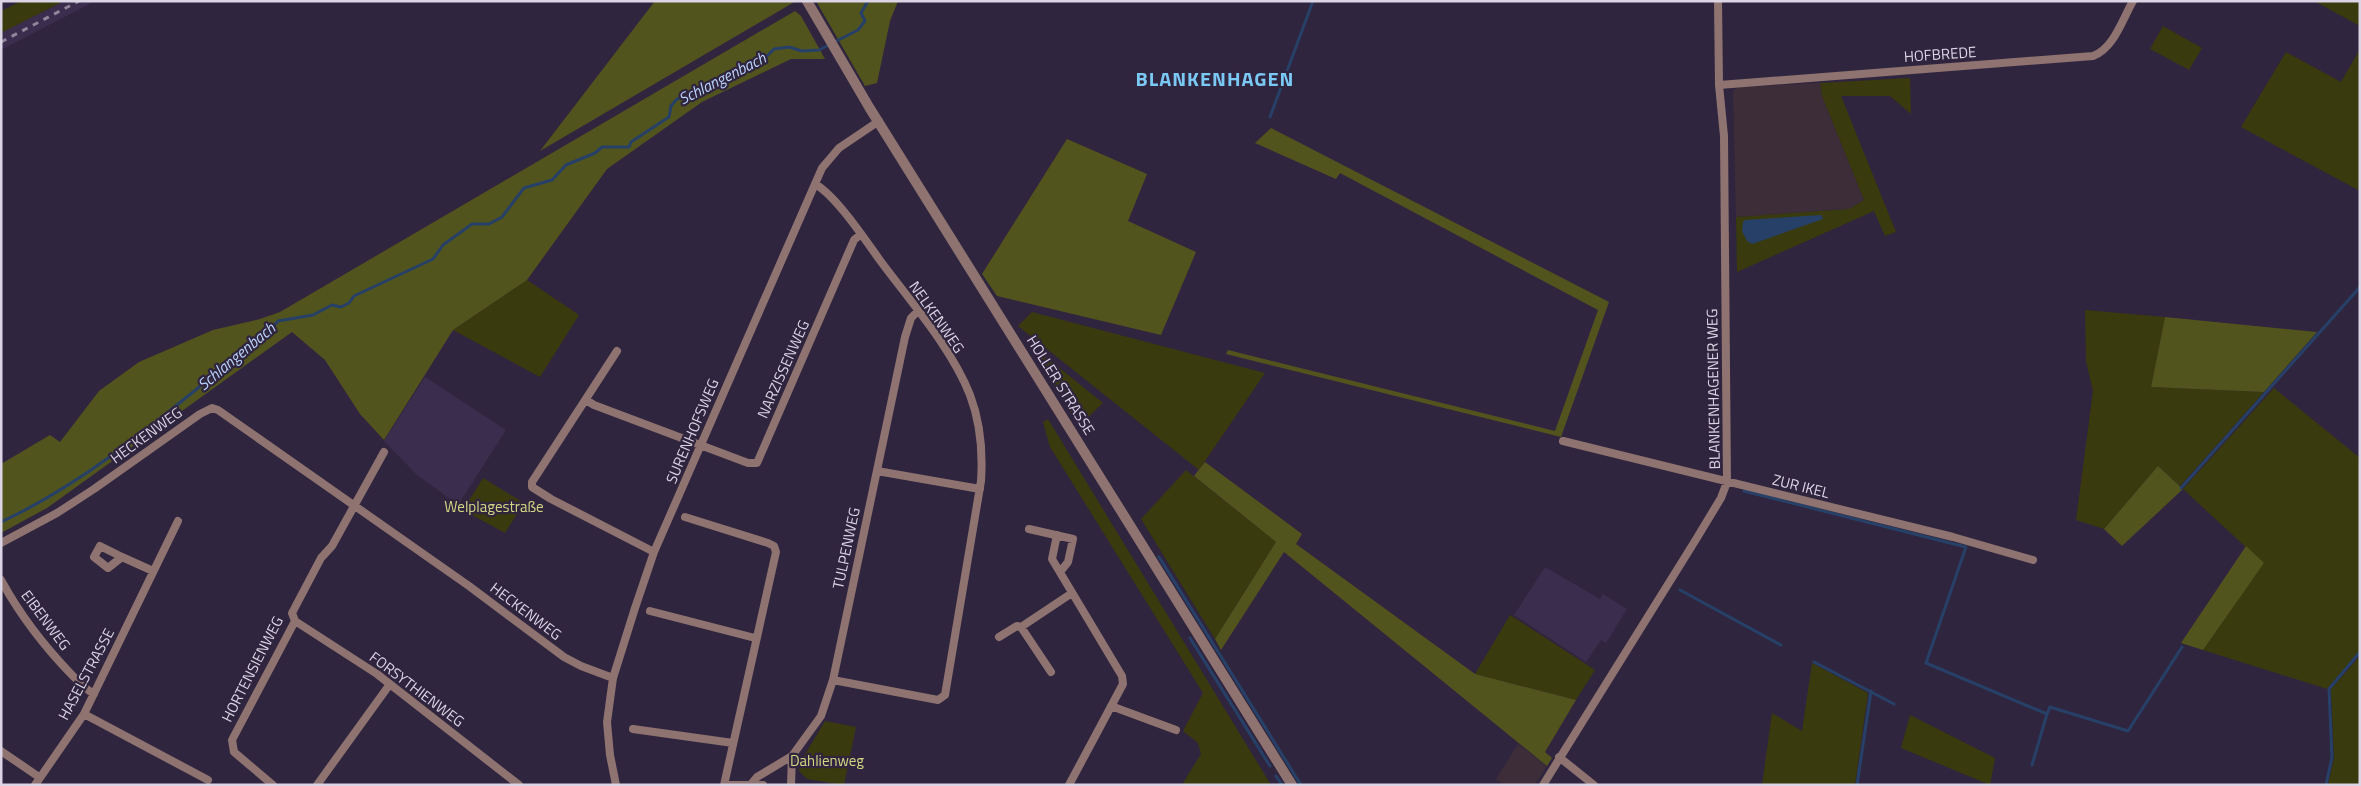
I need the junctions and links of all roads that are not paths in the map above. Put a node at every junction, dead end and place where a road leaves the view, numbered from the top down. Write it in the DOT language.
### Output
graph roads {
  1 [pos="807,1"];
  2 [pos="1718,1"];
  3 [pos="2133,1"];
  4 [pos="1719,84"];
  5 [pos="879,121"];
  6 [pos="814,184"];
  7 [pos="861,234"];
  8 [pos="918,311"];
  9 [pos="617,351"];
  10 [pos="586,400"];
  11 [pos="1563,441"];
  12 [pos="701,444"];
  13 [pos="384,452"];
  14 [pos="876,471"];
  15 [pos="1727,482"];
  16 [pos="980,490"];
  17 [pos="354,505"];
  18 [pos="685,516"];
  19 [pos="178,521"];
  20 [pos="1028,529"];
  21 [pos="1057,535"];
  22 [pos="1,543"];
  23 [pos="654,552"];
  24 [pos="122,557"];
  25 [pos="2033,560"];
  26 [pos="152,571"];
  27 [pos="1060,572"];
  28 [pos="1,580"];
  29 [pos="1072,594"];
  30 [pos="650,611"];
  31 [pos="295,621"];
  32 [pos="1021,627"];
  33 [pos="999,637"];
  34 [pos="755,638"];
  35 [pos="1051,672"];
  36 [pos="613,678"];
  37 [pos="833,680"];
  38 [pos="390,684"];
  39 [pos="94,694"];
  40 [pos="1111,706"];
  41 [pos="84,714"];
  42 [pos="633,729"];
  43 [pos="1176,730"];
  44 [pos="733,743"];
  45 [pos="1,751"];
  46 [pos="792,756"];
  47 [pos="1559,758"];
  48 [pos="208,780"];
  49 [pos="37,781"];
  50 [pos="752,783"];
  51 [pos="273,785"];
  52 [pos="317,785"];
  53 [pos="519,785"];
  54 [pos="616,785"];
  55 [pos="724,785"];
  56 [pos="729,785"];
  57 [pos="763,785"];
  58 [pos="791,785"];
  59 [pos="1068,785"];
  60 [pos="1292,785"];
  61 [pos="1543,785"];
  62 [pos="1594,785"];
  1 -- 5 [label="street, HOLLER STRASSE"];
  2 -- 4 [label="street, BLANKENHAGENER WEG"];
  3 -- 4 [label="street, HOFBREDE"];
  4 -- 15 [label="street, BLANKENHAGENER WEG"];
  5 -- 6 [label="street, SURENHOFSWEG"];
  5 -- 60 [label="street, HOLLER STRASSE"];
  6 -- 7 [label="street, NELKENWEG"];
  6 -- 12 [label="street, SURENHOFSWEG"];
  7 -- 8 [label="street, NELKENWEG"];
  7 -- 12 [label="street, NARZISSENWEG"];
  8 -- 14 [label="street, TULPENWEG"];
  8 -- 16 [label="street, NELKENWEG"];
  9 -- 10 [label="street"];
  10 -- 12 [label="street"];
  10 -- 23 [label="street"];
  11 -- 15 [label="street, ZUR IKEL"];
  12 -- 23 [label="street, SURENHOFSWEG"];
  13 -- 17 [label="street"];
  14 -- 16 [label="street"];
  14 -- 37 [label="street, TULPENWEG"];
  15 -- 25 [label="street, ZUR IKEL"];
  15 -- 47 [label="street, BLANKENHAGENER WEG"];
  16 -- 37 [label="street, NELKENWEG"];
  17 -- 22 [label="street, HECKENWEG"];
  17 -- 31 [label="street, HORTENSIENWEG"];
  17 -- 36 [label="street, HECKENWEG"];
  18 -- 34 [label="street"];
  19 -- 26 [label="street, HASELSTRASSE"];
  20 -- 21 [label="street"];
  21 -- 27 [label="street"];
  21 -- 27 [label="street"];
  23 -- 36 [label="street, SURENHOFSWEG"];
  24 -- 26 [label="street"];
  26 -- 39 [label="street, HASELSTRASSE"];
  27 -- 29 [label="street"];
  28 -- 39 [label="street, EIBENWEG"];
  29 -- 32 [label="street"];
  29 -- 40 [label="street"];
  30 -- 34 [label="street"];
  31 -- 38 [label="street, FORSYTHIENWEG"];
  31 -- 51 [label="street, HORTENSIENWEG"];
  32 -- 33 [label="street"];
  32 -- 35 [label="street"];
  34 -- 44 [label="street"];
  36 -- 54 [label="street, SURENHOFSWEG"];
  37 -- 46 [label="street, TULPENWEG"];
  38 -- 52 [label="street"];
  38 -- 53 [label="street, FORSYTHIENWEG"];
  39 -- 41 [label="street, HASELSTRASSE"];
  40 -- 43 [label="street"];
  40 -- 59 [label="street"];
  41 -- 48 [label="street"];
  41 -- 49 [label="street, HASELSTRASSE"];
  42 -- 44 [label="street"];
  44 -- 55 [label="street"];
  45 -- 49 [label="street"];
  46 -- 50 [label="street"];
  46 -- 58 [label="street"];
  47 -- 61 [label="street, BLANKENHAGENER WEG"];
  47 -- 62 [label="street"];
  50 -- 56 [label="street"];
  50 -- 57 [label="street"];
}
